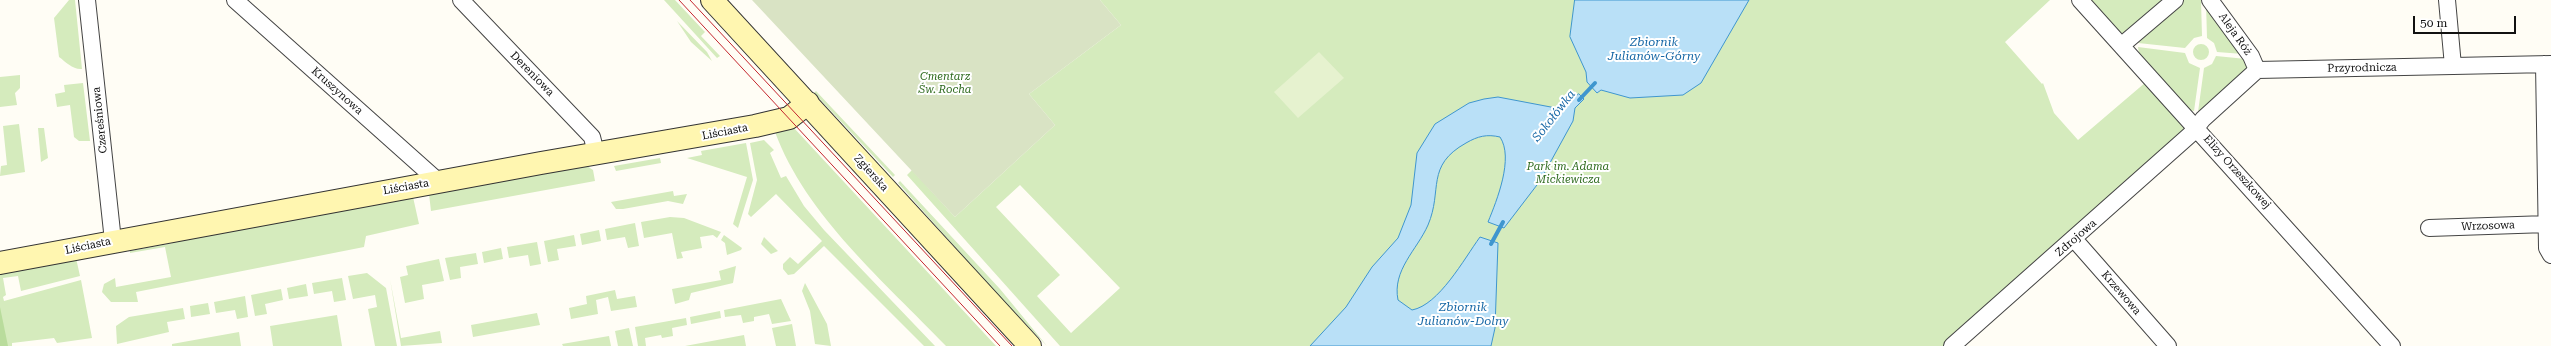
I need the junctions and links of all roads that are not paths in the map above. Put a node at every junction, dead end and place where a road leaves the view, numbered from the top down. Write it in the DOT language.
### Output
graph roads {
  1 [pos="86,0"];
  2 [pos="235,0"];
  3 [pos="461,0"];
  4 [pos="712,0"];
  5 [pos="2080,0"];
  6 [pos="2175,0"];
  7 [pos="2210,0"];
  8 [pos="2447,0"];
  9 [pos="2122,45"];
  10 [pos="2547,64"];
  11 [pos="2453,66"];
  12 [pos="2257,70"];
  13 [pos="808,103"];
  14 [pos="2198,128"];
  15 [pos="596,153"];
  16 [pos="439,182"];
  17 [pos="2547,224"];
  18 [pos="2429,228"];
  19 [pos="2074,239"];
  20 [pos="113,241"];
  21 [pos="2551,255"];
  22 [pos="0,263"];
  23 [pos="1030,346"];
  24 [pos="1952,346"];
  25 [pos="2168,346"];
  26 [pos="2392,346"];
  1 -- 20 [label="street, Czereśniowa"];
  2 -- 16 [label="street, Kruszynowa"];
  3 -- 15 [label="street, Dereniowa"];
  4 -- 13 [label="street, Zgierska"];
  5 -- 9 [label="street, Elizy Orzeszkowej"];
  6 -- 9 [label="street"];
  7 -- 12 [label="street, Aleja Róż"];
  8 -- 11 [label="street"];
  9 -- 14 [label="street, Elizy Orzeszkowej"];
  10 -- 11 [label="street, Przyrodnicza"];
  10 -- 17 [label="street"];
  11 -- 12 [label="street, Przyrodnicza"];
  12 -- 14 [label="street"];
  13 -- 15 [label="street, Liściasta"];
  13 -- 23 [label="street, Zgierska"];
  14 -- 19 [label="street, Zdrojowa"];
  14 -- 26 [label="street, Elizy Orzeszkowej"];
  15 -- 16 [label="street, Liściasta"];
  16 -- 20 [label="street, Liściasta"];
  17 -- 18 [label="street, Wrzosowa"];
  17 -- 21 [label="street"];
  19 -- 24 [label="street, Zdrojowa"];
  19 -- 25 [label="street, Krzewowa"];
  20 -- 22 [label="street, Liściasta"];
}
